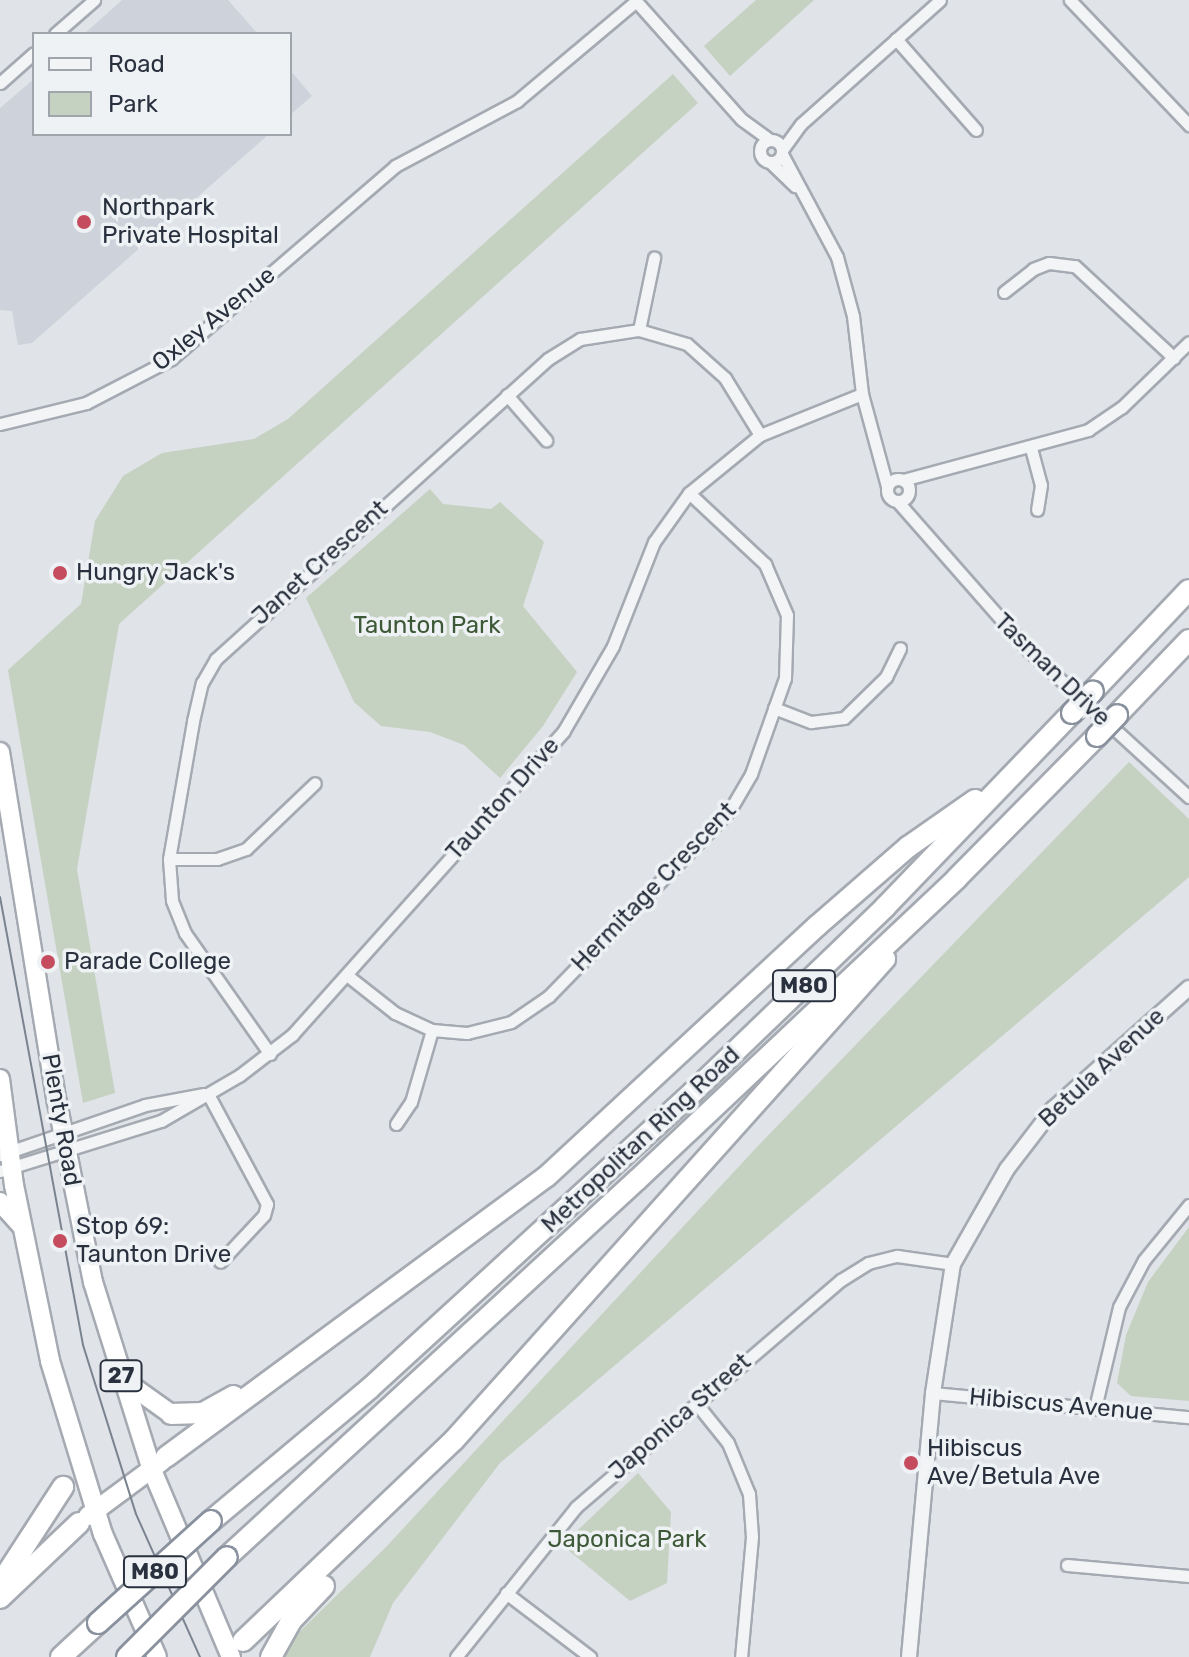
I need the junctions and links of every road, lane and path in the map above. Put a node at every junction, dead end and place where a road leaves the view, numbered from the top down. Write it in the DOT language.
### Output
graph roads {
  1 [pos="94,0"];
  2 [pos="940,0"];
  3 [pos="1070,0"];
  4 [pos="635,1"];
  5 [pos="57,32"];
  6 [pos="896,39"];
  7 [pos="32,55"];
  8 [pos="0,83"];
  9 [pos="741,119"];
  10 [pos="801,124"];
  11 [pos="1189,125"];
  12 [pos="976,130"];
  13 [pos="771,140"];
  14 [pos="759,150"];
  15 [pos="782,152"];
  16 [pos="770,162"];
  17 [pos="811,205"];
  18 [pos="654,258"];
  19 [pos="1004,292"];
  20 [pos="639,330"];
  21 [pos="1189,342"];
  22 [pos="1174,358"];
  23 [pos="862,394"];
  24 [pos="507,395"];
  25 [pos="0,424"];
  26 [pos="760,435"];
  27 [pos="546,440"];
  28 [pos="1031,448"];
  29 [pos="880,455"];
  30 [pos="887,486"];
  31 [pos="903,490"];
  32 [pos="689,493"];
  33 [pos="1037,510"];
  34 [pos="1189,590"];
  35 [pos="1189,640"];
  36 [pos="900,648"];
  37 [pos="774,708"];
  38 [pos="0,752"];
  39 [pos="1016,770"];
  40 [pos="315,783"];
  41 [pos="1189,797"];
  42 [pos="169,859"];
  43 [pos="957,878"];
  44 [pos="348,976"];
  45 [pos="1189,988"];
  46 [pos="432,1030"];
  47 [pos="270,1054"];
  48 [pos="0,1079"];
  49 [pos="208,1094"];
  50 [pos="2,1122"];
  51 [pos="396,1124"];
  52 [pos="62,1133"];
  53 [pos="66,1152"];
  54 [pos="5,1161"];
  55 [pos="0,1202"];
  56 [pos="1189,1205"];
  57 [pos="21,1225"];
  58 [pos="220,1262"];
  59 [pos="953,1264"];
  60 [pos="291,1364"];
  61 [pos="122,1379"];
  62 [pos="933,1393"];
  63 [pos="696,1403"];
  64 [pos="1095,1408"];
  65 [pos="171,1414"];
  66 [pos="1189,1417"];
  67 [pos="454,1440"];
  68 [pos="76,1453"];
  69 [pos="159,1464"];
  70 [pos="63,1487"];
  71 [pos="87,1517"];
  72 [pos="1067,1565"];
  73 [pos="1189,1576"];
  74 [pos="0,1584"];
  75 [pos="506,1593"];
  76 [pos="0,1598"];
  77 [pos="232,1652"];
  78 [pos="61,1657"];
  79 [pos="127,1657"];
  80 [pos="157,1657"];
  81 [pos="271,1657"];
  82 [pos="456,1657"];
  83 [pos="590,1657"];
  84 [pos="741,1657"];
  85 [pos="909,1657"];
  1 -- 5 [label="street"];
  2 -- 6 [label="street"];
  3 -- 11 [label="street"];
  4 -- 9 [label="street"];
  4 -- 25 [label="street, Oxley Avenue"];
  6 -- 10 [label="street"];
  6 -- 12 [label="street"];
  7 -- 8 [label="street"];
  9 -- 13 [label="street"];
  9 -- 14 [label="street"];
  10 -- 13 [label="street"];
  10 -- 15 [label="street"];
  13 -- 14 [label="street"];
  13 -- 15 [label="street, Tasman Drive"];
  14 -- 16 [label="street, Tasman Drive"];
  15 -- 16 [label="street"];
  15 -- 17 [label="street, Tasman Drive"];
  16 -- 17 [label="street, Tasman Drive"];
  17 -- 23 [label="street, Tasman Drive"];
  18 -- 20 [label="street"];
  19 -- 22 [label="street"];
  20 -- 24 [label="street, Janet Crescent"];
  20 -- 26 [label="street, Janet Crescent"];
  21 -- 22 [label="street"];
  22 -- 28 [label="street"];
  23 -- 26 [label="street, Taunton Drive"];
  23 -- 29 [label="street, Tasman Drive"];
  24 -- 27 [label="street"];
  24 -- 42 [label="street, Janet Crescent"];
  26 -- 32 [label="street, Taunton Drive"];
  28 -- 31 [label="street"];
  28 -- 33 [label="street"];
  29 -- 30 [label="street, Tasman Drive"];
  29 -- 31 [label="street, Tasman Drive"];
  30 -- 31 [label="street"];
  30 -- 31 [label="street"];
  31 -- 41 [label="street, Tasman Drive"];
  32 -- 37 [label="street, Hermitage Crescent"];
  32 -- 44 [label="street, Taunton Drive"];
  34 -- 39 [label="highway, Metropolitan Ring Road / M80, bridge"];
  35 -- 43 [label="highway, Metropolitan Ring Road / M80, bridge"];
  36 -- 37 [label="street"];
  37 -- 46 [label="street, Hermitage Crescent"];
  38 -- 52 [label="highway, Plenty Road / 27"];
  39 -- 60 [label="highway"];
  39 -- 78 [label="highway, Metropolitan Ring Road / M80, bridge"];
  40 -- 42 [label="street"];
  42 -- 47 [label="street, Janet Crescent"];
  43 -- 67 [label="highway"];
  43 -- 79 [label="highway, Metropolitan Ring Road / M80, bridge"];
  44 -- 46 [label="street, Hermitage Crescent"];
  44 -- 47 [label="street, Taunton Drive"];
  45 -- 59 [label="street, Betula Avenue"];
  46 -- 51 [label="street"];
  47 -- 49 [label="street, Taunton Drive"];
  48 -- 50 [label="highway"];
  49 -- 52 [label="street, Taunton Drive"];
  49 -- 53 [label="street, Taunton Drive"];
  49 -- 58 [label="street"];
  50 -- 54 [label="highway"];
  52 -- 53 [label="highway, Plenty Road / 27"];
  52 -- 54 [label="street, Taunton Drive"];
  53 -- 54 [label="street, Taunton Drive"];
  53 -- 61 [label="highway, Plenty Road / 27"];
  54 -- 57 [label="highway"];
  55 -- 57 [label="highway"];
  56 -- 64 [label="street"];
  57 -- 68 [label="highway"];
  59 -- 62 [label="street, Betula Avenue"];
  59 -- 63 [label="street, Japonica Street"];
  60 -- 65 [label="highway"];
  60 -- 69 [label="highway"];
  61 -- 65 [label="highway"];
  61 -- 69 [label="highway, Plenty Road / 27"];
  62 -- 64 [label="street, Hibiscus Avenue"];
  62 -- 85 [label="street, Betula Avenue"];
  63 -- 75 [label="street, Japonica Street"];
  63 -- 84 [label="street"];
  64 -- 66 [label="street, Hibiscus Avenue"];
  67 -- 77 [label="highway"];
  67 -- 81 [label="highway"];
  68 -- 70 [label="highway"];
  68 -- 71 [label="highway"];
  69 -- 71 [label="highway"];
  69 -- 77 [label="highway, Plenty Road / 27"];
  70 -- 74 [label="highway"];
  71 -- 76 [label="highway"];
  71 -- 80 [label="highway"];
  72 -- 73 [label="street"];
  75 -- 82 [label="street, Japonica Street"];
  75 -- 83 [label="street"];
}
